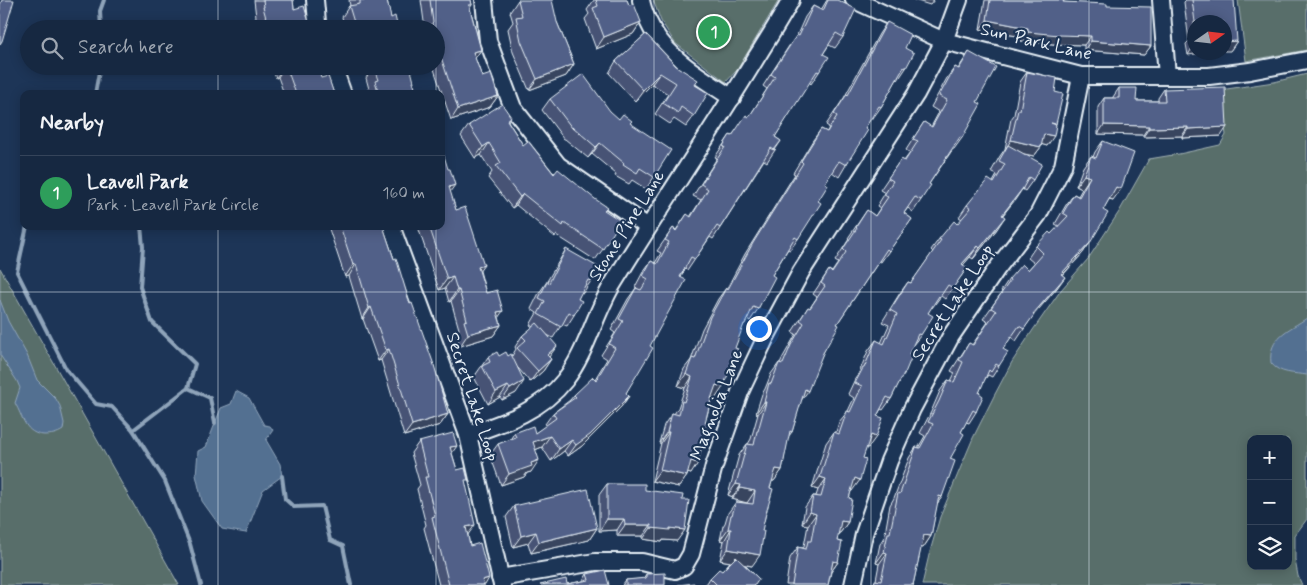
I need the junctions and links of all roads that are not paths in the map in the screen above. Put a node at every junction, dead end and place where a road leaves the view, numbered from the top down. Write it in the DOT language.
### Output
graph roads {
  1 [pos="315,0"];
  2 [pos="484,0"];
  3 [pos="641,0"];
  4 [pos="791,0"];
  5 [pos="854,0"];
  6 [pos="959,0"];
  7 [pos="1161,0"];
  8 [pos="317,20"];
  9 [pos="944,41"];
  10 [pos="1307,60"];
  11 [pos="336,75"];
  12 [pos="1081,76"];
  13 [pos="1167,76"];
  14 [pos="342,90"];
  15 [pos="732,98"];
  16 [pos="648,227"];
  17 [pos="392,230"];
  18 [pos="468,435"];
  19 [pos="501,582"];
  20 [pos="853,585"];
  1 -- 8 [label="street"];
  2 -- 16 [label="street"];
  3 -- 15 [label="street"];
  4 -- 15 [label="street, Stone Pine Lane"];
  5 -- 9 [label="street, Sun Park Lane"];
  6 -- 9 [label="street, Magnolia Lane"];
  7 -- 13 [label="street"];
  9 -- 12 [label="street, Sun Park Lane"];
  9 -- 19 [label="street, Magnolia Lane"];
  10 -- 13 [label="street, Sun Park Lane"];
  11 -- 14 [label="street"];
  12 -- 13 [label="street, Sun Park Lane"];
  12 -- 20 [label="street, Secret Lake Loop"];
  15 -- 16 [label="street, Stone Pine Lane"];
  16 -- 18 [label="street, Stone Pine Lane"];
  17 -- 18 [label="street, Secret Lake Loop"];
  18 -- 19 [label="street, Secret Lake Loop"];
}
